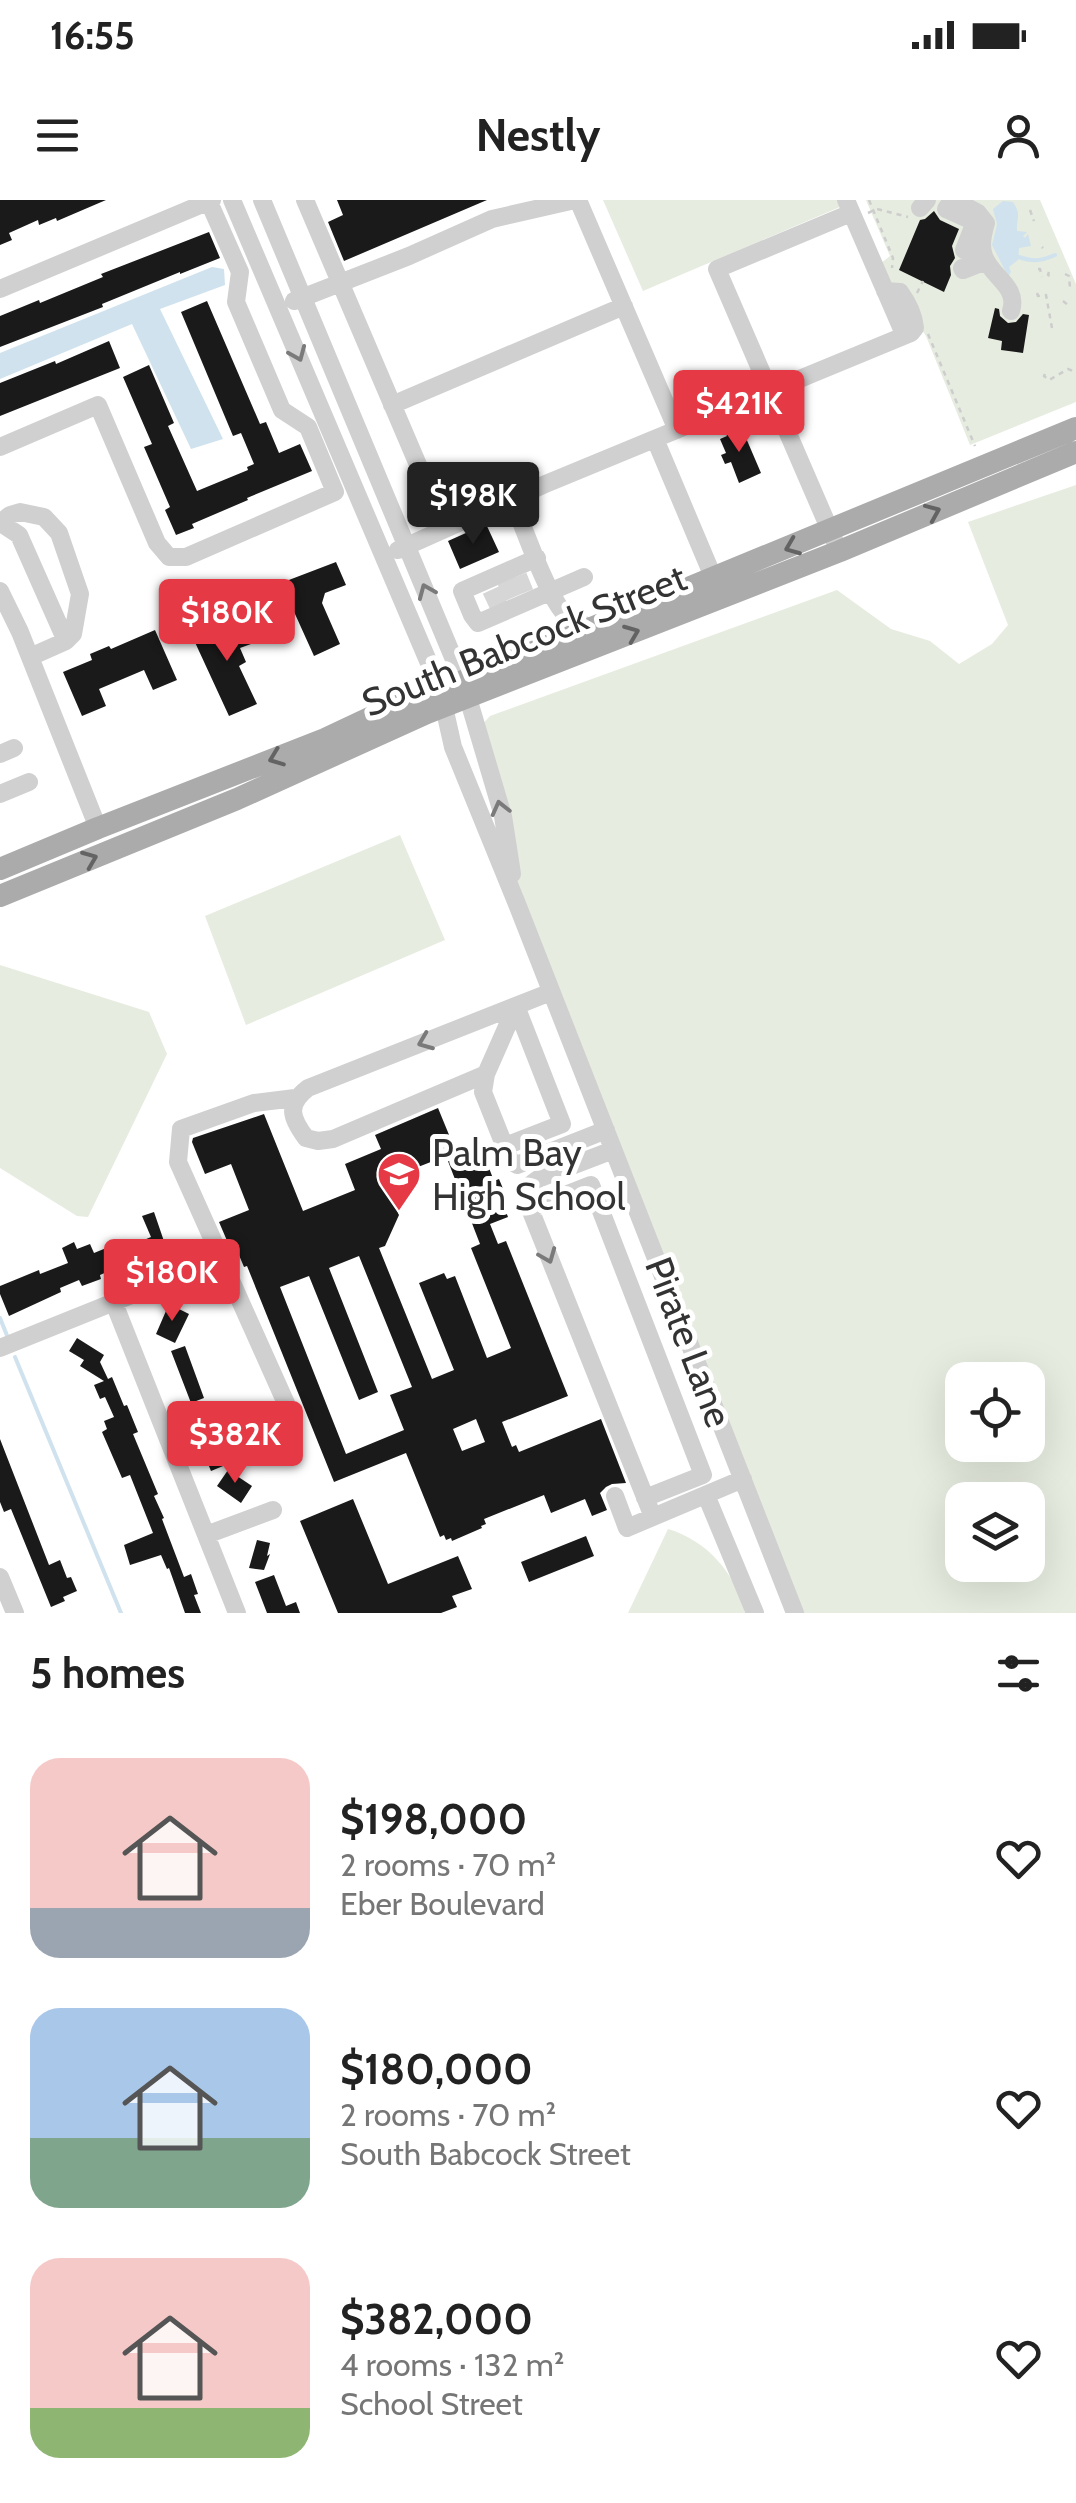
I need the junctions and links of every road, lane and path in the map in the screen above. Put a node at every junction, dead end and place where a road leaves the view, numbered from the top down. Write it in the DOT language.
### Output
graph roads {
  1 [pos="232,200"];
  2 [pos="262,200"];
  3 [pos="305,200"];
  4 [pos="576,200"];
  5 [pos="211,201"];
  6 [pos="924,204"];
  7 [pos="957,205"];
  8 [pos="1030,210"];
  9 [pos="851,211"];
  10 [pos="1034,220"];
  11 [pos="986,261"];
  12 [pos="1038,268"];
  13 [pos="1065,274"];
  14 [pos="1042,276"];
  15 [pos="923,282"];
  16 [pos="339,284"];
  17 [pos="1070,288"];
  18 [pos="0,289"];
  19 [pos="1037,293"];
  20 [pos="302,298"];
  21 [pos="914,299"];
  22 [pos="1063,300"];
  23 [pos="1068,305"];
  24 [pos="624,306"];
  25 [pos="278,308"];
  26 [pos="1011,312"];
  27 [pos="1052,328"];
  28 [pos="900,336"];
  29 [pos="929,338"];
  30 [pos="1076,372"];
  31 [pos="1045,374"];
  32 [pos="769,390"];
  33 [pos="392,405"];
  34 [pos="1076,428"];
  35 [pos="677,430"];
  36 [pos="655,439"];
  37 [pos="0,447"];
  38 [pos="1076,452"];
  39 [pos="344,488"];
  40 [pos="512,498"];
  41 [pos="0,523"];
  42 [pos="445,528"];
  43 [pos="835,541"];
  44 [pos="407,546"];
  45 [pos="384,558"];
  46 [pos="584,577"];
  47 [pos="714,579"];
  48 [pos="0,590"];
  49 [pos="512,590"];
  50 [pos="593,628"];
  51 [pos="66,641"];
  52 [pos="30,656"];
  53 [pos="466,690"];
  54 [pos="441,698"];
  55 [pos="29,782"];
  56 [pos="0,794"];
  57 [pos="98,828"];
  58 [pos="0,868"];
  59 [pos="0,896"];
  60 [pos="517,904"];
  61 [pos="552,992"];
  62 [pos="516,1006"];
  63 [pos="486,1074"];
  64 [pos="296,1098"];
  65 [pos="606,1130"];
  66 [pos="504,1146"];
  67 [pos="613,1150"];
  68 [pos="530,1209"];
  69 [pos="184,1274"];
  70 [pos="114,1303"];
  71 [pos="0,1348"];
  72 [pos="289,1410"];
  73 [pos="743,1479"];
  74 [pos="706,1495"];
  75 [pos="615,1496"];
  76 [pos="645,1498"];
  77 [pos="274,1510"];
  78 [pos="653,1518"];
  79 [pos="206,1535"];
  80 [pos="0,1577"];
  81 [pos="15,1613"];
  82 [pos="237,1613"];
  83 [pos="756,1613"];
  84 [pos="795,1613"];
  1 -- 25 [label="street"];
  2 -- 20 [label="street, Pirate Lane"];
  3 -- 16 [label="street"];
  4 -- 16 [label="street"];
  4 -- 24 [label="street"];
  5 -- 18 [label="street"];
  5 -- 39 [label="street"];
  6 -- 9 [label="path"];
  7 -- 11 [label="street"];
  7 -- 11 [label="street, bridge"];
  8 -- 10 [label="path"];
  9 -- 28 [label="street"];
  9 -- 32 [label="street"];
  11 -- 26 [label="street"];
  12 -- 14 [label="path"];
  13 -- 17 [label="path"];
  15 -- 21 [label="path"];
  16 -- 20 [label="street"];
  16 -- 33 [label="street"];
  19 -- 27 [label="path"];
  20 -- 25 [label="street"];
  20 -- 44 [label="street, Pirate Lane"];
  22 -- 23 [label="path"];
  24 -- 33 [label="street"];
  24 -- 35 [label="street"];
  25 -- 39 [label="street, one-way"];
  28 -- 29 [label="path"];
  28 -- 32 [label="street"];
  30 -- 31 [label="path"];
  32 -- 35 [label="street"];
  32 -- 43 [label="street"];
  33 -- 42 [label="street"];
  34 -- 43 [label="main road, South Babcock Street"];
  35 -- 36 [label="street"];
  36 -- 40 [label="street"];
  36 -- 47 [label="street"];
  37 -- 39 [label="street"];
  43 -- 38 [label="main road, South Babcock Street, one-way"];
  39 -- 45 [label="street, Pirate Lane"];
  40 -- 42 [label="street"];
  40 -- 49 [label="street"];
  41 -- 51 [label="street"];
  41 -- 51 [label="street"];
  42 -- 44 [label="street"];
  43 -- 47 [label="main road, South Babcock Street, one-way"];
  53 -- 43 [label="main road, South Babcock Street, one-way"];
  44 -- 45 [label="street"];
  53 -- 44 [label="street, Pirate Lane, one-way"];
  45 -- 54 [label="street, Pirate Lane"];
  46 -- 49 [label="street"];
  47 -- 50 [label="main road, South Babcock Street"];
  48 -- 52 [label="street"];
  49 -- 50 [label="street"];
  50 -- 53 [label="main road, South Babcock Street"];
  51 -- 52 [label="street"];
  52 -- 57 [label="street"];
  53 -- 54 [label="main road, South Babcock Street"];
  60 -- 53 [label="street, Pirate Lane, one-way"];
  54 -- 57 [label="main road, South Babcock Street, one-way"];
  59 -- 54 [label="main road, South Babcock Street, one-way"];
  54 -- 60 [label="street, Pirate Lane"];
  55 -- 56 [label="street"];
  57 -- 58 [label="main road, South Babcock Street"];
  60 -- 61 [label="street, Pirate Lane"];
  61 -- 62 [label="street"];
  61 -- 65 [label="street, Pirate Lane"];
  62 -- 63 [label="street"];
  62 -- 64 [label="street, one-way"];
  62 -- 66 [label="street"];
  63 -- 64 [label="street"];
  63 -- 66 [label="street"];
  64 -- 72 [label="street"];
  65 -- 66 [label="street"];
  65 -- 67 [label="street, Pirate Lane"];
  67 -- 68 [label="street"];
  67 -- 73 [label="street, Pirate Lane"];
  68 -- 76 [label="street, one-way"];
  68 -- 76 [label="street"];
  69 -- 70 [label="street"];
  70 -- 71 [label="street"];
  70 -- 79 [label="street"];
  73 -- 74 [label="street"];
  73 -- 84 [label="street, Pirate Lane"];
  74 -- 78 [label="street"];
  74 -- 83 [label="street"];
  75 -- 78 [label="street"];
  76 -- 78 [label="street"];
  77 -- 79 [label="street"];
  79 -- 82 [label="street"];
  80 -- 81 [label="street"];
}
